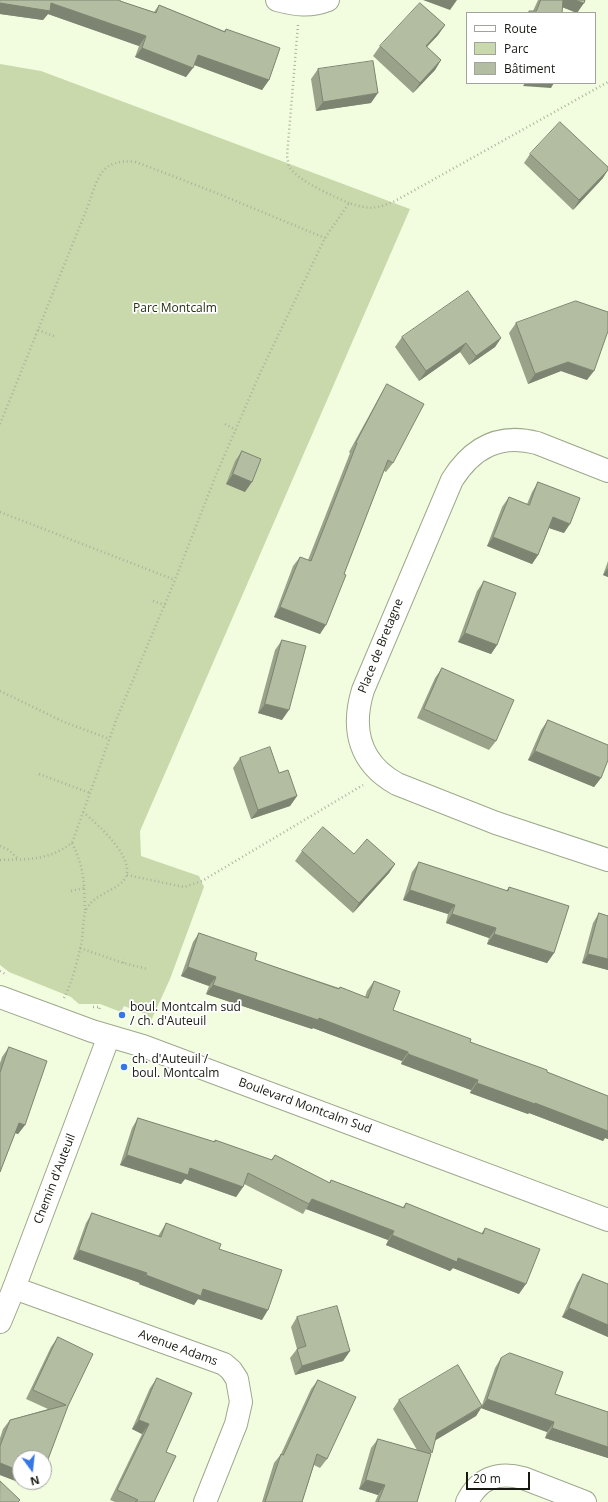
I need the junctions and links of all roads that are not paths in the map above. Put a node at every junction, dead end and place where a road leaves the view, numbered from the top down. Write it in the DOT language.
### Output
graph roads {
  1 [pos="277,0"];
  2 [pos="328,0"];
  3 [pos="608,471"];
  4 [pos="608,860"];
  5 [pos="0,997"];
  6 [pos="109,1036"];
  7 [pos="608,1220"];
  8 [pos="14,1288"];
  9 [pos="0,1322"];
  10 [pos="205,1502"];
  11 [pos="467,1502"];
  12 [pos="585,1502"];
  1 -- 2 [label="street"];
  3 -- 4 [label="street, Place de Bretagne"];
  5 -- 6 [label="street, Boulevard Montcalm Sud"];
  6 -- 7 [label="street, Boulevard Montcalm Sud"];
  6 -- 8 [label="street, Chemin d'Auteuil"];
  8 -- 9 [label="street, Chemin d'Auteuil"];
  8 -- 10 [label="street, Avenue Adams"];
  11 -- 12 [label="street"];
}
